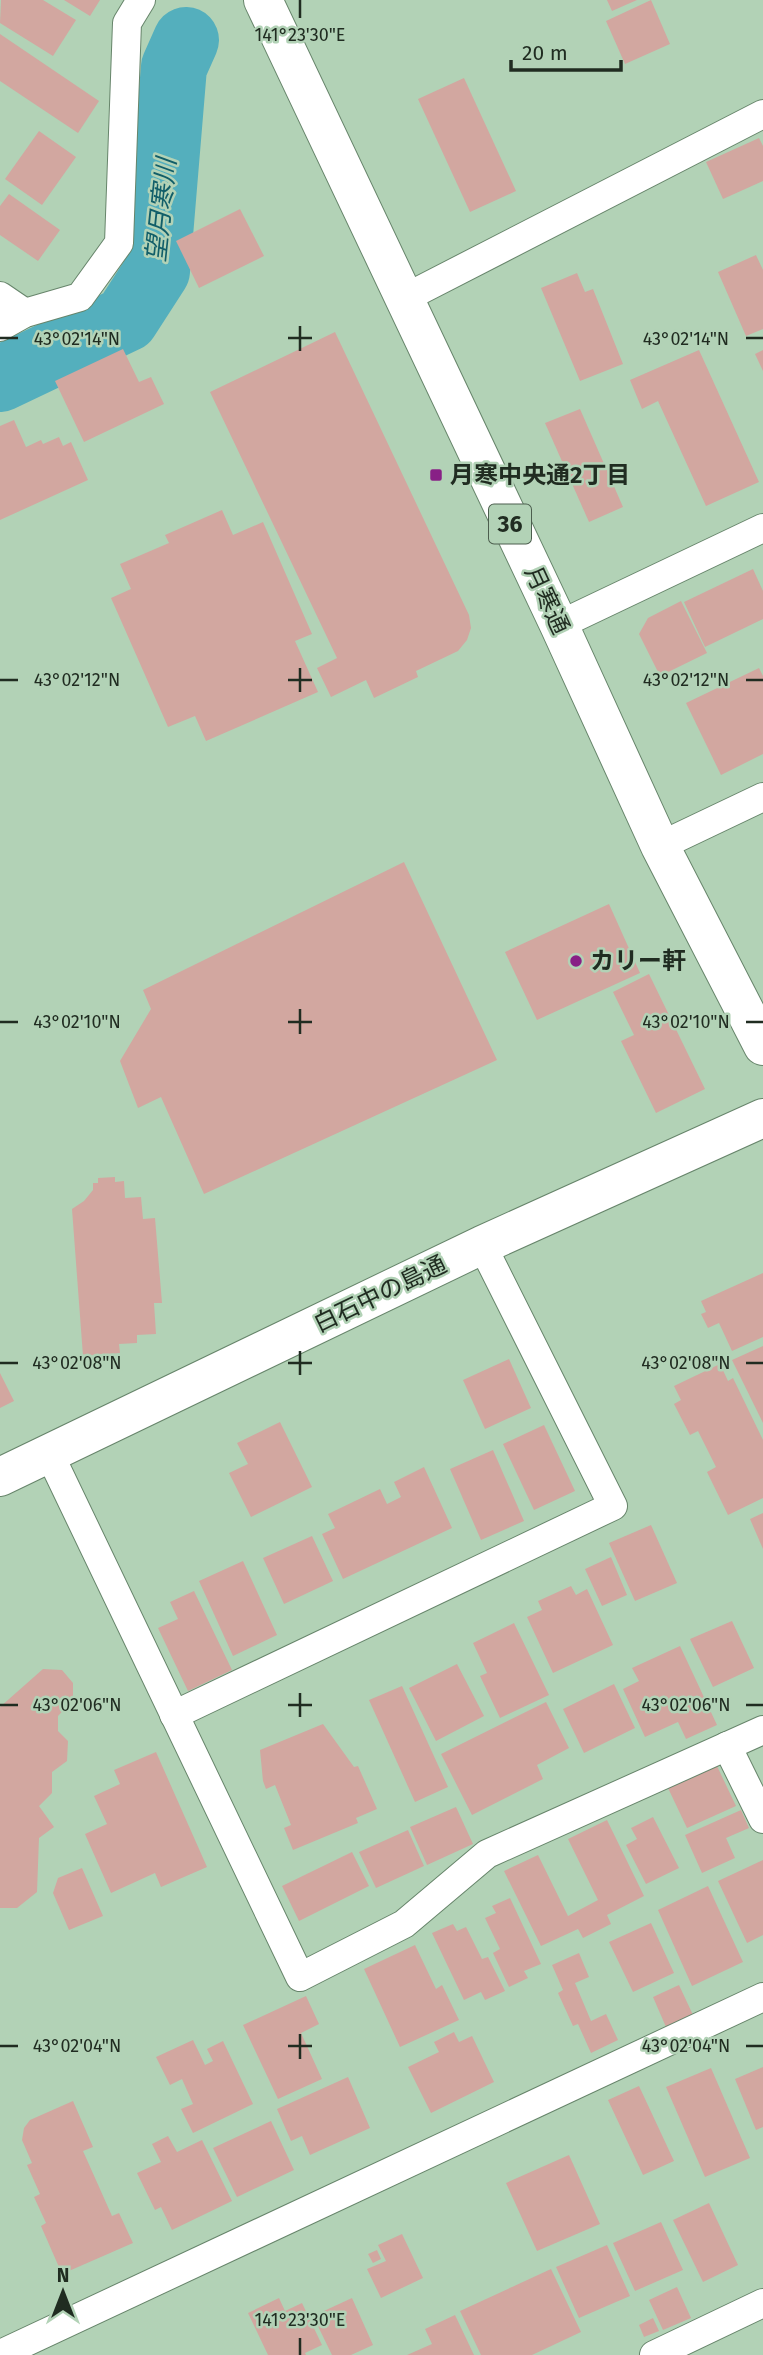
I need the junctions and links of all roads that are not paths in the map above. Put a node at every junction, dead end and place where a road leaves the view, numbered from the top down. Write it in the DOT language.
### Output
graph roads {
  1 [pos="141,0"];
  2 [pos="263,0"];
  3 [pos="763,114"];
  4 [pos="0,296"];
  5 [pos="403,299"];
  6 [pos="25,313"];
  7 [pos="0,327"];
  8 [pos="763,528"];
  9 [pos="559,625"];
  10 [pos="763,797"];
  11 [pos="660,846"];
  12 [pos="763,1046"];
  13 [pos="763,1118"];
  14 [pos="482,1245"];
  15 [pos="49,1453"];
  16 [pos="0,1477"];
  17 [pos="174,1715"];
  18 [pos="763,1730"];
  19 [pos="727,1746"];
  20 [pos="763,1819"];
  21 [pos="763,1997"];
  22 [pos="763,2303"];
  23 [pos="5,2348"];
  24 [pos="654,2355"];
  1 -- 6 [label="street"];
  2 -- 5 [label="main road, 月寒通 / 36"];
  3 -- 5 [label="street"];
  4 -- 6 [label="street"];
  5 -- 9 [label="main road, 月寒通 / 36"];
  6 -- 7 [label="street"];
  8 -- 9 [label="street"];
  9 -- 11 [label="main road, 月寒通 / 36"];
  10 -- 11 [label="street"];
  11 -- 12 [label="main road, 月寒通 / 36"];
  13 -- 14 [label="main road, 白石中の島通"];
  14 -- 15 [label="main road, 白石中の島通"];
  14 -- 17 [label="street"];
  15 -- 16 [label="main road, 白石中の島通"];
  15 -- 17 [label="street"];
  17 -- 19 [label="street"];
  18 -- 19 [label="street"];
  19 -- 20 [label="street"];
  21 -- 23 [label="street"];
  22 -- 24 [label="street"];
}
